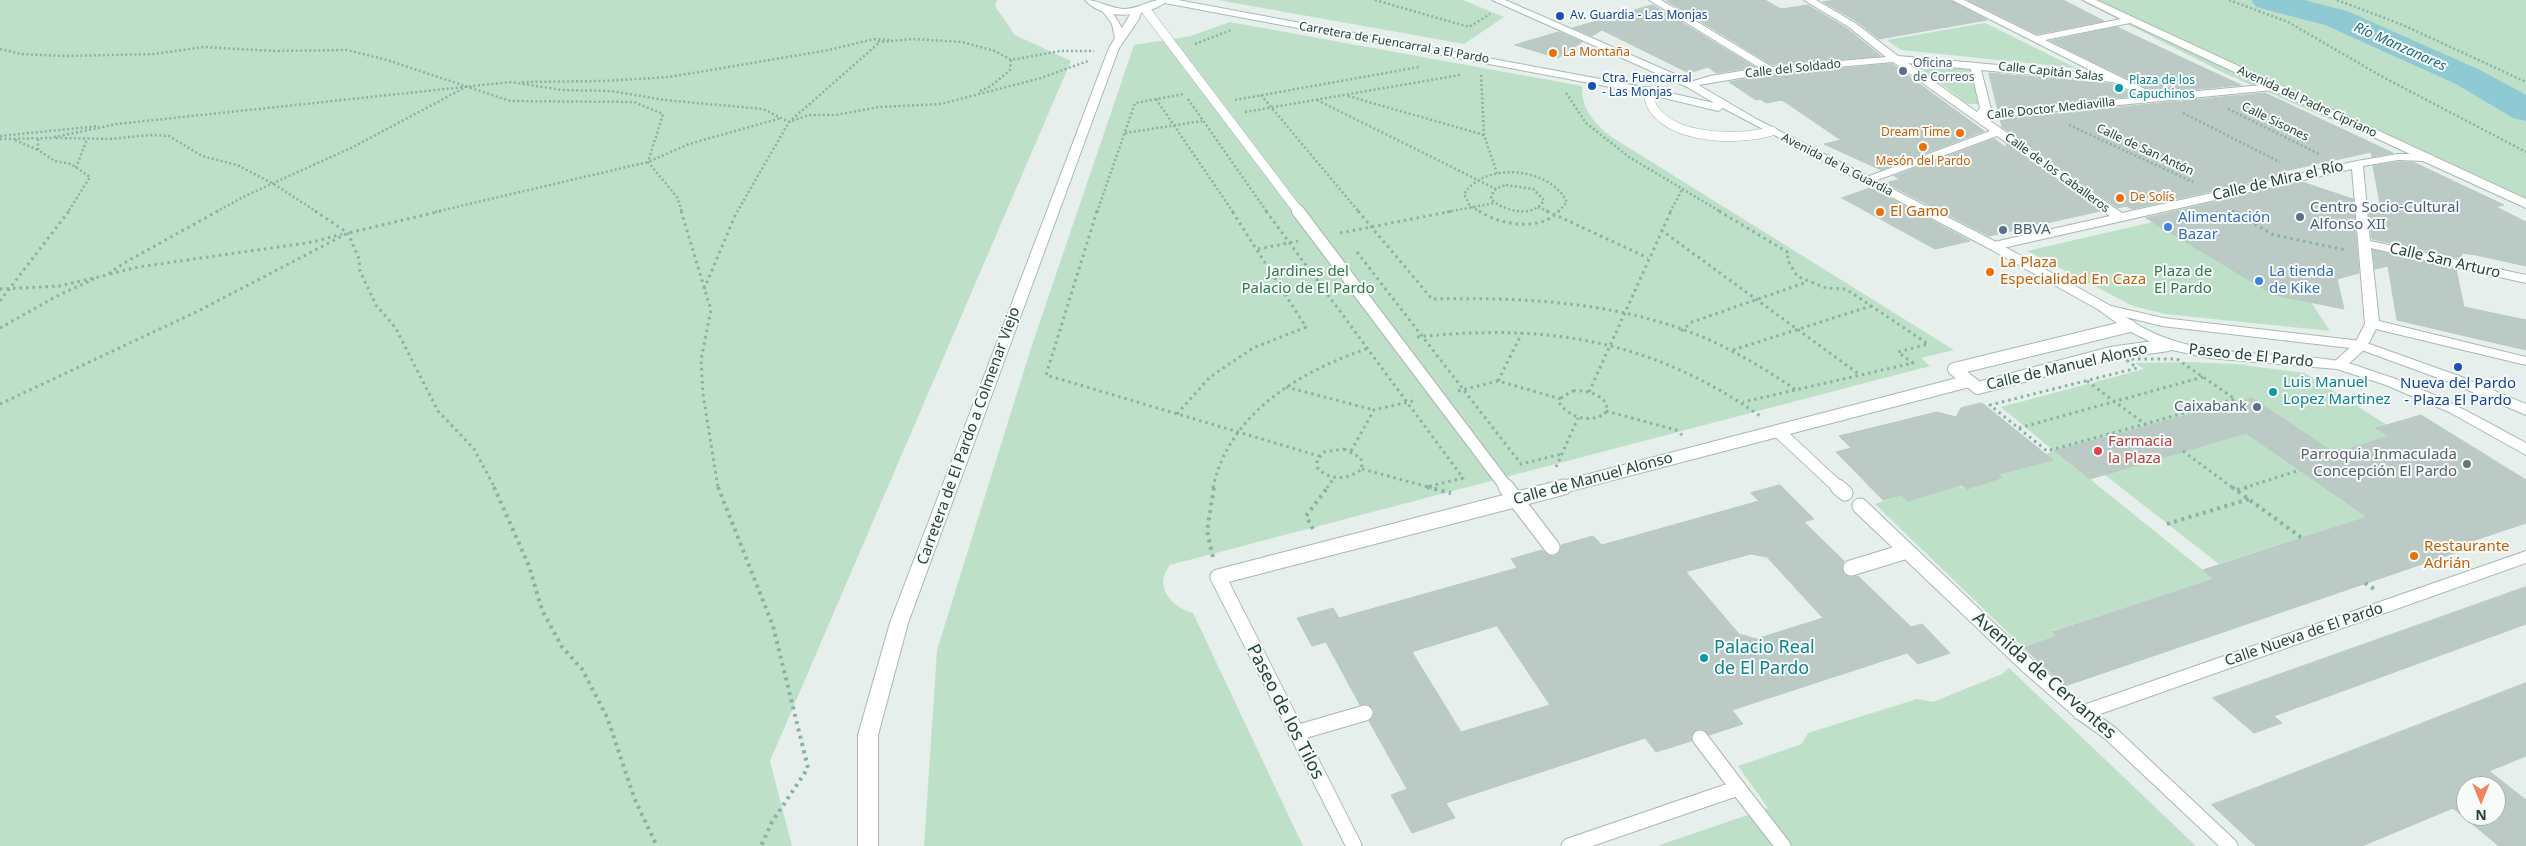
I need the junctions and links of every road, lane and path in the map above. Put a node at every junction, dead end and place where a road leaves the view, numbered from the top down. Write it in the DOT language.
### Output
graph roads {
  1 [pos="1090,0"];
  2 [pos="1163,0"];
  3 [pos="1375,0"];
  4 [pos="1497,0"];
  5 [pos="1654,0"];
  6 [pos="1809,0"];
  7 [pos="1957,0"];
  8 [pos="2088,0"];
  9 [pos="2230,0"];
  10 [pos="2337,0"];
  11 [pos="1106,9"];
  12 [pos="1141,9"];
  13 [pos="1492,12"];
  14 [pos="2131,20"];
  15 [pos="1238,30"];
  16 [pos="1119,37"];
  17 [pos="874,39"];
  18 [pos="2035,39"];
  19 [pos="893,41"];
  20 [pos="880,42"];
  21 [pos="0,48"];
  22 [pos="1174,48"];
  23 [pos="1634,58"];
  24 [pos="1896,59"];
  25 [pos="1012,60"];
  26 [pos="1755,61"];
  27 [pos="1975,65"];
  28 [pos="1420,66"];
  29 [pos="1454,70"];
  30 [pos="1770,70"];
  31 [pos="1476,74"];
  32 [pos="1481,75"];
  33 [pos="1490,76"];
  34 [pos="1710,79"];
  35 [pos="2116,79"];
  36 [pos="511,82"];
  37 [pos="2526,82"];
  38 [pos="1651,84"];
  39 [pos="1691,84"];
  40 [pos="464,87"];
  41 [pos="1179,87"];
  42 [pos="2274,87"];
  43 [pos="1562,90"];
  44 [pos="1230,93"];
  45 [pos="973,94"];
  46 [pos="1184,94"];
  47 [pos="2198,94"];
  48 [pos="1262,95"];
  49 [pos="1345,95"];
  50 [pos="2154,98"];
  51 [pos="1156,99"];
  52 [pos="1236,100"];
  53 [pos="1317,100"];
  54 [pos="1702,102"];
  55 [pos="1217,103"];
  56 [pos="1193,107"];
  57 [pos="1272,108"];
  58 [pos="2036,110"];
  59 [pos="1246,112"];
  60 [pos="1226,116"];
  61 [pos="1978,116"];
  62 [pos="781,118"];
  63 [pos="1252,120"];
  64 [pos="1201,121"];
  65 [pos="789,122"];
  66 [pos="1754,122"];
  67 [pos="117,124"];
  68 [pos="1172,126"];
  69 [pos="1772,132"];
  70 [pos="2000,132"];
  71 [pos="1125,133"];
  72 [pos="1484,135"];
  73 [pos="0,138"];
  74 [pos="50,138"];
  75 [pos="13,139"];
  76 [pos="38,139"];
  77 [pos="87,139"];
  78 [pos="38,150"];
  79 [pos="2526,152"];
  80 [pos="2428,159"];
  81 [pos="648,162"];
  82 [pos="2285,165"];
  83 [pos="2351,165"];
  84 [pos="76,168"];
  85 [pos="1498,173"];
  86 [pos="1476,179"];
  87 [pos="1868,180"];
  88 [pos="272,184"];
  89 [pos="1683,188"];
  90 [pos="1496,189"];
  91 [pos="2214,195"];
  92 [pos="1494,203"];
  93 [pos="2526,204"];
  94 [pos="1538,207"];
  95 [pos="1471,208"];
  96 [pos="1557,216"];
  97 [pos="2120,218"];
  98 [pos="1336,225"];
  99 [pos="1372,227"];
  100 [pos="1661,230"];
  101 [pos="348,233"];
  102 [pos="1342,233"];
  103 [pos="1318,237"];
  104 [pos="1348,240"];
  105 [pos="1288,243"];
  106 [pos="2364,243"];
  107 [pos="1994,246"];
  108 [pos="2327,246"];
  109 [pos="1354,247"];
  110 [pos="1258,249"];
  111 [pos="1648,258"];
  112 [pos="107,275"];
  113 [pos="2526,279"];
  114 [pos="1808,282"];
  115 [pos="0,289"];
  116 [pos="9,289"];
  117 [pos="704,289"];
  118 [pos="1756,298"];
  119 [pos="0,301"];
  120 [pos="1872,306"];
  121 [pos="2104,307"];
  122 [pos="1625,314"];
  123 [pos="2162,322"];
  124 [pos="2372,324"];
  125 [pos="2130,326"];
  126 [pos="0,328"];
  127 [pos="1798,329"];
  128 [pos="1681,330"];
  129 [pos="1523,331"];
  130 [pos="2168,345"];
  131 [pos="2361,345"];
  132 [pos="1733,350"];
  133 [pos="2526,361"];
  134 [pos="2339,366"];
  135 [pos="1860,375"];
  136 [pos="2203,377"];
  137 [pos="2086,380"];
  138 [pos="1498,381"];
  139 [pos="1969,381"];
  140 [pos="1285,387"];
  141 [pos="1796,390"];
  142 [pos="1589,392"];
  143 [pos="1743,402"];
  144 [pos="2115,402"];
  145 [pos="0,404"];
  146 [pos="1374,410"];
  147 [pos="2526,410"];
  148 [pos="1606,411"];
  149 [pos="1178,414"];
  150 [pos="1578,418"];
  151 [pos="2145,424"];
  152 [pos="2149,427"];
  153 [pos="2019,428"];
  154 [pos="1778,431"];
  155 [pos="2526,450"];
  156 [pos="1699,452"];
  157 [pos="2184,452"];
  158 [pos="1562,454"];
  159 [pos="1320,456"];
  160 [pos="1362,469"];
  161 [pos="2300,470"];
  162 [pos="1334,478"];
  163 [pos="1426,487"];
  164 [pos="2237,490"];
  165 [pos="1546,491"];
  166 [pos="1845,493"];
  167 [pos="1452,494"];
  168 [pos="1517,499"];
  169 [pos="2249,499"];
  170 [pos="1860,506"];
  171 [pos="2167,524"];
  172 [pos="2302,538"];
  173 [pos="1552,547"];
  174 [pos="1323,550"];
  175 [pos="1906,551"];
  176 [pos="2526,557"];
  177 [pos="1851,568"];
  178 [pos="1218,577"];
  179 [pos="1365,713"];
  180 [pos="2082,713"];
  181 [pos="1296,733"];
  182 [pos="1700,738"];
  183 [pos="1738,788"];
  184 [pos="657,846"];
  185 [pos="761,846"];
  186 [pos="868,846"];
  187 [pos="1354,846"];
  188 [pos="1570,846"];
  189 [pos="1783,846"];
  190 [pos="2230,846"];
  1 -- 11 [label="street"];
  2 -- 12 [label="street"];
  2 -- 38 [label="street, Carretera de Fuencarral a El Pardo"];
  3 -- 13 [label="path"];
  4 -- 23 [label="street, Avenida de la Guardia"];
  5 -- 26 [label="street"];
  6 -- 24 [label="street, Calle de los Caballeros"];
  7 -- 18 [label="street"];
  8 -- 14 [label="street, Avenida del Padre Cipriano"];
  9 -- 79 [label="path"];
  10 -- 37 [label="path"];
  11 -- 12 [label="street"];
  11 -- 16 [label="street"];
  12 -- 16 [label="street"];
  12 -- 22 [label="lane"];
  14 -- 18 [label="street"];
  14 -- 42 [label="street, Avenida del Padre Cipriano"];
  15 -- 22 [label="path"];
  16 -- 186 [label="street, Carretera de El Pardo a Colmenar Viejo"];
  17 -- 19 [label="path"];
  17 -- 20 [label="path"];
  17 -- 36 [label="path"];
  18 -- 35 [label="street"];
  19 -- 20 [label="path"];
  19 -- 25 [label="path"];
  20 -- 65 [label="path"];
  21 -- 40 [label="path"];
  22 -- 55 [label="lane"];
  23 -- 38 [label="street"];
  23 -- 39 [label="street, Avenida de la Guardia"];
  24 -- 27 [label="street, Calle Capitán Salas"];
  24 -- 30 [label="street, Calle del Soldado"];
  24 -- 61 [label="street, Calle de los Caballeros"];
  25 -- 45 [label="path"];
  25 -- 45 [label="path"];
  26 -- 30 [label="street"];
  26 -- 34 [label="street"];
  27 -- 35 [label="street, Calle Capitán Salas"];
  27 -- 61 [label="street"];
  28 -- 48 [label="path"];
  29 -- 49 [label="path"];
  30 -- 34 [label="street, Calle del Soldado"];
  31 -- 32 [label="path"];
  32 -- 33 [label="path"];
  32 -- 72 [label="path"];
  34 -- 39 [label="street, Calle del Soldado"];
  35 -- 50 [label="street"];
  36 -- 40 [label="path"];
  36 -- 62 [label="path"];
  38 -- 39 [label="street, Carretera de Fuencarral a El Pardo"];
  38 -- 54 [label="street, Carretera de Fuencarral a El Pardo"];
  38 -- 69 [label="lane"];
  39 -- 54 [label="street"];
  39 -- 66 [label="street, Avenida de la Guardia"];
  40 -- 67 [label="path"];
  40 -- 81 [label="path"];
  40 -- 88 [label="path"];
  41 -- 46 [label="path"];
  42 -- 47 [label="street, Calle Doctor Mediavilla"];
  42 -- 80 [label="street, Avenida del Padre Cipriano"];
  43 -- 89 [label="path"];
  44 -- 52 [label="path"];
  45 -- 65 [label="path"];
  46 -- 51 [label="path"];
  46 -- 56 [label="path"];
  47 -- 50 [label="street, Calle Doctor Mediavilla"];
  47 -- 83 [label="path, Calle Sisones"];
  48 -- 52 [label="path"];
  48 -- 57 [label="path"];
  49 -- 53 [label="path"];
  49 -- 72 [label="path"];
  50 -- 58 [label="street, Calle Doctor Mediavilla"];
  50 -- 82 [label="path"];
  51 -- 68 [label="path"];
  51 -- 71 [label="path"];
  52 -- 55 [label="path"];
  52 -- 59 [label="path"];
  53 -- 57 [label="path"];
  53 -- 86 [label="path"];
  54 -- 66 [label="street, Carretera de Fuencarral a El Pardo"];
  55 -- 56 [label="path"];
  55 -- 60 [label="lane"];
  56 -- 64 [label="path"];
  57 -- 59 [label="path"];
  57 -- 99 [label="path"];
  58 -- 61 [label="street, Calle Doctor Mediavilla"];
  58 -- 91 [label="path, Calle de San Antón"];
  59 -- 60 [label="path"];
  59 -- 63 [label="path"];
  60 -- 64 [label="path"];
  60 -- 103 [label="lane"];
  61 -- 70 [label="street, Calle de los Caballeros"];
  62 -- 65 [label="path"];
  62 -- 81 [label="path"];
  64 -- 68 [label="path"];
  64 -- 105 [label="path"];
  65 -- 117 [label="path"];
  66 -- 69 [label="street, Avenida de la Guardia"];
  67 -- 73 [label="path"];
  67 -- 74 [label="path"];
  68 -- 71 [label="path"];
  68 -- 110 [label="path"];
  69 -- 87 [label="street, Avenida de la Guardia"];
  70 -- 87 [label="street"];
  70 -- 97 [label="street, Calle de los Caballeros"];
  71 -- 149 [label="path"];
  72 -- 85 [label="path"];
  73 -- 75 [label="path"];
  74 -- 76 [label="path"];
  74 -- 77 [label="path"];
  75 -- 76 [label="path"];
  75 -- 78 [label="path"];
  76 -- 78 [label="path"];
  77 -- 84 [label="path"];
  77 -- 88 [label="path"];
  78 -- 84 [label="path"];
  80 -- 83 [label="street, Calle de Mira el Río"];
  80 -- 93 [label="street, Avenida del Padre Cipriano"];
  81 -- 101 [label="path"];
  81 -- 117 [label="path"];
  83 -- 91 [label="street, Calle de Mira el Río"];
  83 -- 106 [label="street"];
  84 -- 116 [label="path"];
  85 -- 86 [label="path"];
  85 -- 96 [label="path"];
  86 -- 90 [label="path"];
  86 -- 95 [label="path"];
  87 -- 107 [label="street, Avenida de la Guardia"];
  88 -- 101 [label="path"];
  88 -- 112 [label="path"];
  89 -- 100 [label="path"];
  89 -- 114 [label="path"];
  90 -- 92 [label="path"];
  90 -- 94 [label="path"];
  91 -- 97 [label="street, Calle de Mira el Río"];
  91 -- 108 [label="path, Calle de San Antón"];
  92 -- 94 [label="path"];
  92 -- 95 [label="path"];
  94 -- 96 [label="path"];
  95 -- 96 [label="path"];
  95 -- 99 [label="path"];
  96 -- 111 [label="path"];
  97 -- 107 [label="street, Calle de Mira el Río"];
  98 -- 102 [label="path"];
  99 -- 102 [label="path"];
  99 -- 122 [label="path"];
  100 -- 111 [label="path"];
  100 -- 118 [label="path"];
  101 -- 112 [label="path"];
  101 -- 145 [label="path"];
  101 -- 184 [label="path"];
  102 -- 103 [label="path"];
  102 -- 104 [label="path"];
  103 -- 105 [label="path"];
  103 -- 168 [label="lane"];
  105 -- 110 [label="path"];
  105 -- 163 [label="path"];
  106 -- 113 [label="street, Calle San Arturo"];
  106 -- 124 [label="street"];
  107 -- 121 [label="street, Avenida de la Guardia"];
  109 -- 158 [label="path"];
  110 -- 149 [label="path"];
  111 -- 122 [label="path"];
  112 -- 116 [label="path"];
  112 -- 126 [label="path"];
  114 -- 118 [label="path"];
  114 -- 120 [label="path"];
  115 -- 116 [label="path"];
  116 -- 119 [label="path"];
  117 -- 185 [label="path"];
  118 -- 127 [label="path"];
  118 -- 128 [label="path"];
  120 -- 127 [label="path"];
  120 -- 135 [label="path"];
  121 -- 123 [label="street, Paseo de El Pardo"];
  121 -- 125 [label="street, Avenida de la Guardia"];
  122 -- 128 [label="path"];
  122 -- 142 [label="path"];
  123 -- 125 [label="street, Paseo de El Pardo"];
  123 -- 131 [label="street, Paseo de El Pardo"];
  124 -- 131 [label="street"];
  124 -- 133 [label="street"];
  125 -- 130 [label="street, Avenida de la Guardia"];
  125 -- 139 [label="lane, Calle de Manuel Alonso"];
  127 -- 132 [label="path"];
  127 -- 135 [label="path"];
  128 -- 132 [label="path"];
  129 -- 138 [label="path"];
  130 -- 134 [label="street, Paseo de El Pardo"];
  130 -- 139 [label="lane, Calle de Manuel Alonso"];
  131 -- 134 [label="street"];
  131 -- 147 [label="street, Paseo de El Pardo"];
  132 -- 141 [label="path"];
  134 -- 155 [label="street, Paseo de El Pardo"];
  135 -- 141 [label="path"];
  136 -- 137 [label="path"];
  136 -- 144 [label="path"];
  136 -- 151 [label="path"];
  137 -- 144 [label="path"];
  137 -- 153 [label="path"];
  139 -- 154 [label="lane, Calle de Manuel Alonso"];
  140 -- 146 [label="path"];
  141 -- 143 [label="path"];
  142 -- 148 [label="path"];
  142 -- 150 [label="path"];
  144 -- 151 [label="path"];
  144 -- 153 [label="path"];
  148 -- 150 [label="path"];
  148 -- 156 [label="path"];
  149 -- 159 [label="path"];
  150 -- 158 [label="path"];
  151 -- 152 [label="path"];
  151 -- 153 [label="path"];
  154 -- 156 [label="lane, Calle de Manuel Alonso"];
  154 -- 166 [label="lane"];
  156 -- 165 [label="lane, Calle de Manuel Alonso"];
  157 -- 164 [label="path"];
  158 -- 165 [label="path"];
  159 -- 160 [label="path"];
  159 -- 162 [label="path"];
  160 -- 162 [label="path"];
  160 -- 163 [label="path"];
  161 -- 164 [label="path"];
  162 -- 174 [label="path"];
  163 -- 167 [label="path"];
  164 -- 169 [label="path"];
  165 -- 168 [label="lane, Calle de Manuel Alonso"];
  168 -- 173 [label="lane"];
  168 -- 174 [label="lane, Calle de Manuel Alonso"];
  169 -- 171 [label="path"];
  169 -- 172 [label="path"];
  170 -- 175 [label="lane, Avenida de Cervantes"];
  174 -- 178 [label="lane, Calle de Manuel Alonso"];
  175 -- 177 [label="lane"];
  175 -- 180 [label="lane, Avenida de Cervantes"];
  176 -- 180 [label="street, Calle Nueva de El Pardo"];
  178 -- 181 [label="lane, Paseo de los Tilos"];
  179 -- 181 [label="lane"];
  180 -- 190 [label="lane, Avenida de Cervantes"];
  181 -- 187 [label="lane, Paseo de los Tilos"];
  182 -- 183 [label="lane"];
  183 -- 188 [label="lane"];
  183 -- 189 [label="lane"];
}
